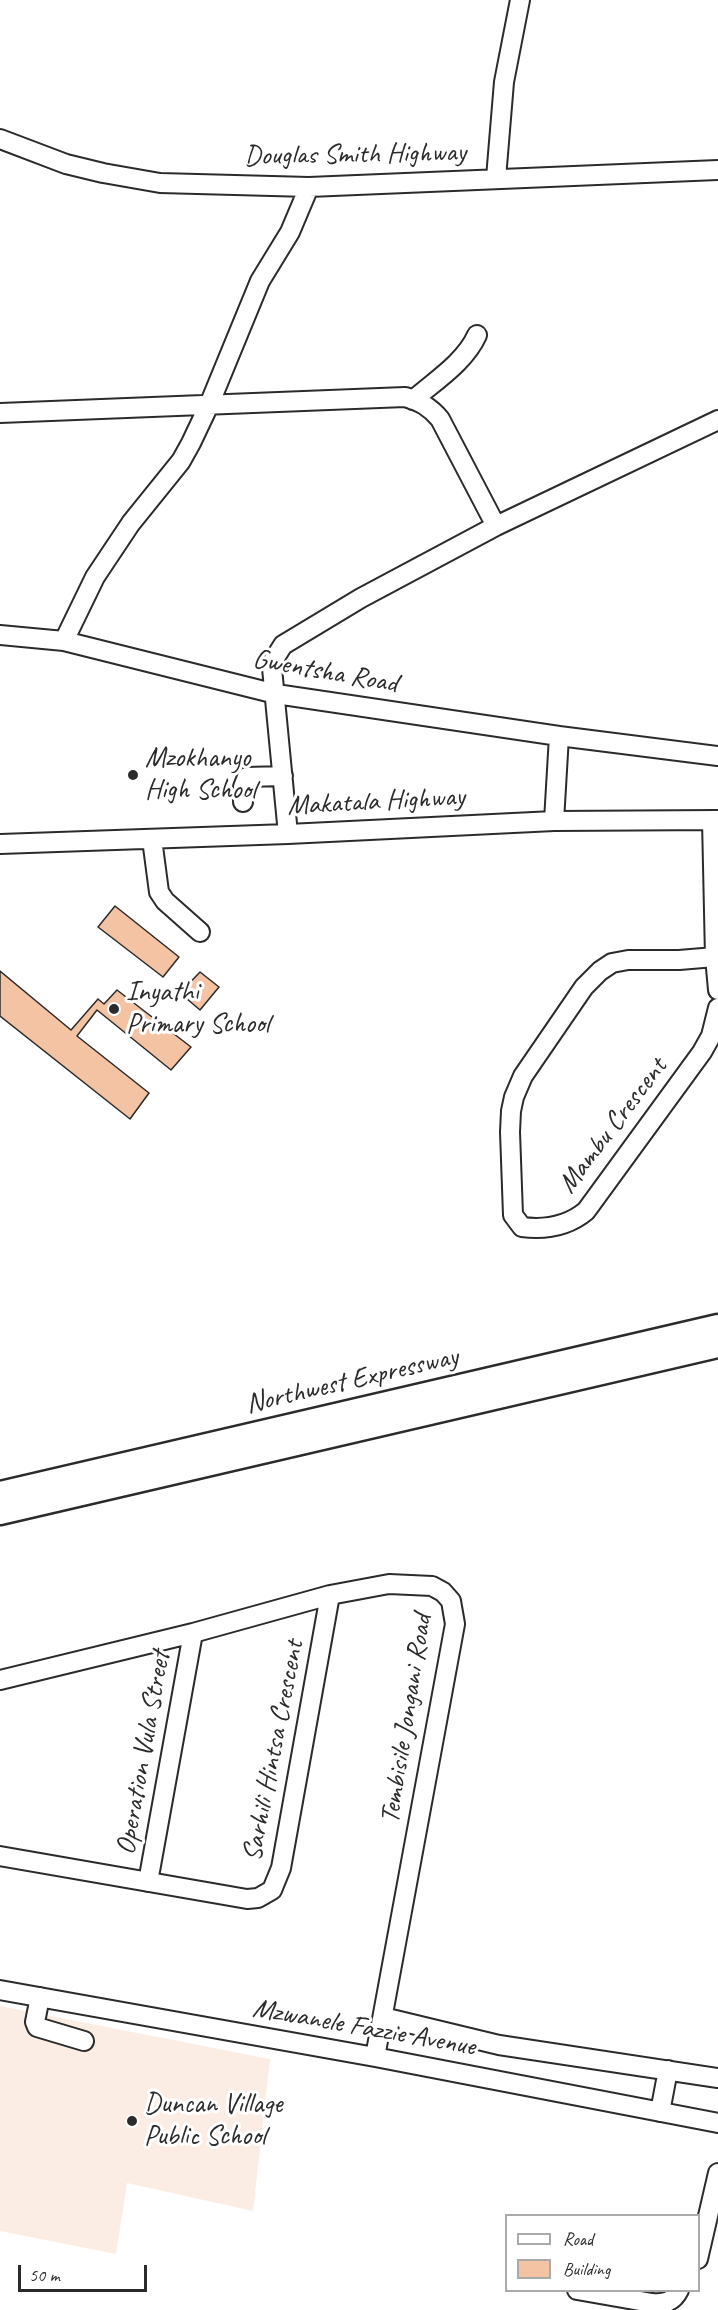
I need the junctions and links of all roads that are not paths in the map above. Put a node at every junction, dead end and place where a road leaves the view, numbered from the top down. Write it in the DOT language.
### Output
graph roads {
  1 [pos="520,0"];
  2 [pos="0,139"];
  3 [pos="718,170"];
  4 [pos="495,178"];
  5 [pos="309,187"];
  6 [pos="477,335"];
  7 [pos="413,400"];
  8 [pos="209,405"];
  9 [pos="0,413"];
  10 [pos="718,420"];
  11 [pos="496,526"];
  12 [pos="0,635"];
  13 [pos="64,641"];
  14 [pos="276,694"];
  15 [pos="559,736"];
  16 [pos="718,756"];
  17 [pos="283,776"];
  18 [pos="243,802"];
  19 [pos="715,820"];
  20 [pos="554,821"];
  21 [pos="288,834"];
  22 [pos="152,838"];
  23 [pos="0,844"];
  24 [pos="200,932"];
  25 [pos="715,957"];
  26 [pos="718,990"];
  27 [pos="718,1008"];
  28 [pos="718,1326"];
  29 [pos="718,1346"];
  30 [pos="0,1493"];
  31 [pos="0,1513"];
  32 [pos="330,1595"];
  33 [pos="193,1633"];
  34 [pos="0,1680"];
  35 [pos="0,1856"];
  36 [pos="148,1882"];
  37 [pos="0,1990"];
  38 [pos="40,1997"];
  39 [pos="383,2017"];
  40 [pos="84,2041"];
  41 [pos="375,2057"];
  42 [pos="668,2070"];
  43 [pos="718,2078"];
  44 [pos="660,2112"];
  45 [pos="718,2123"];
  46 [pos="718,2173"];
  47 [pos="700,2254"];
  48 [pos="589,2292"];
  49 [pos="678,2292"];
  1 -- 4 [label="street"];
  2 -- 5 [label="street, Douglas Smith Highway"];
  3 -- 4 [label="street, Douglas Smith Highway"];
  4 -- 5 [label="street, Douglas Smith Highway"];
  5 -- 8 [label="street"];
  6 -- 7 [label="street"];
  7 -- 8 [label="street"];
  7 -- 11 [label="street"];
  8 -- 9 [label="street"];
  8 -- 13 [label="street"];
  10 -- 11 [label="street"];
  11 -- 14 [label="street"];
  12 -- 13 [label="street, Gwentsha Road"];
  13 -- 14 [label="street, Gwentsha Road"];
  14 -- 15 [label="street, Gwentsha Road"];
  14 -- 17 [label="street"];
  15 -- 16 [label="street, Gwentsha Road"];
  15 -- 20 [label="street"];
  17 -- 18 [label="street"];
  17 -- 21 [label="street"];
  19 -- 20 [label="street, Makatala Highway"];
  19 -- 25 [label="street"];
  20 -- 21 [label="street, Makatala Highway"];
  21 -- 22 [label="street, Makatala Highway"];
  22 -- 23 [label="street, Makatala Highway"];
  22 -- 24 [label="street"];
  25 -- 26 [label="street"];
  25 -- 27 [label="street, Mambu Crescent"];
  28 -- 30 [label="main road, Northwest Expressway"];
  29 -- 31 [label="main road, Northwest Expressway"];
  32 -- 33 [label="street, Tembisile Jongani Road"];
  32 -- 36 [label="street, Sarhili Hintsa Crescent"];
  32 -- 39 [label="street, Tembisile Jongani Road"];
  33 -- 34 [label="street, Tembisile Jongani Road"];
  33 -- 36 [label="street, Operation Vula Street"];
  35 -- 36 [label="street, Sarhili Hintsa Crescent"];
  37 -- 38 [label="street, Mzwanele Fazzie Avenue"];
  38 -- 40 [label="street"];
  38 -- 41 [label="street, Mzwanele Fazzie Avenue"];
  39 -- 41 [label="street, Tembisile Jongani Road"];
  39 -- 42 [label="street"];
  41 -- 44 [label="street, Mzwanele Fazzie Avenue"];
  42 -- 43 [label="street"];
  42 -- 44 [label="street"];
  44 -- 45 [label="street, Mzwanele Fazzie Avenue"];
  46 -- 47 [label="street"];
  48 -- 49 [label="street"];
}
